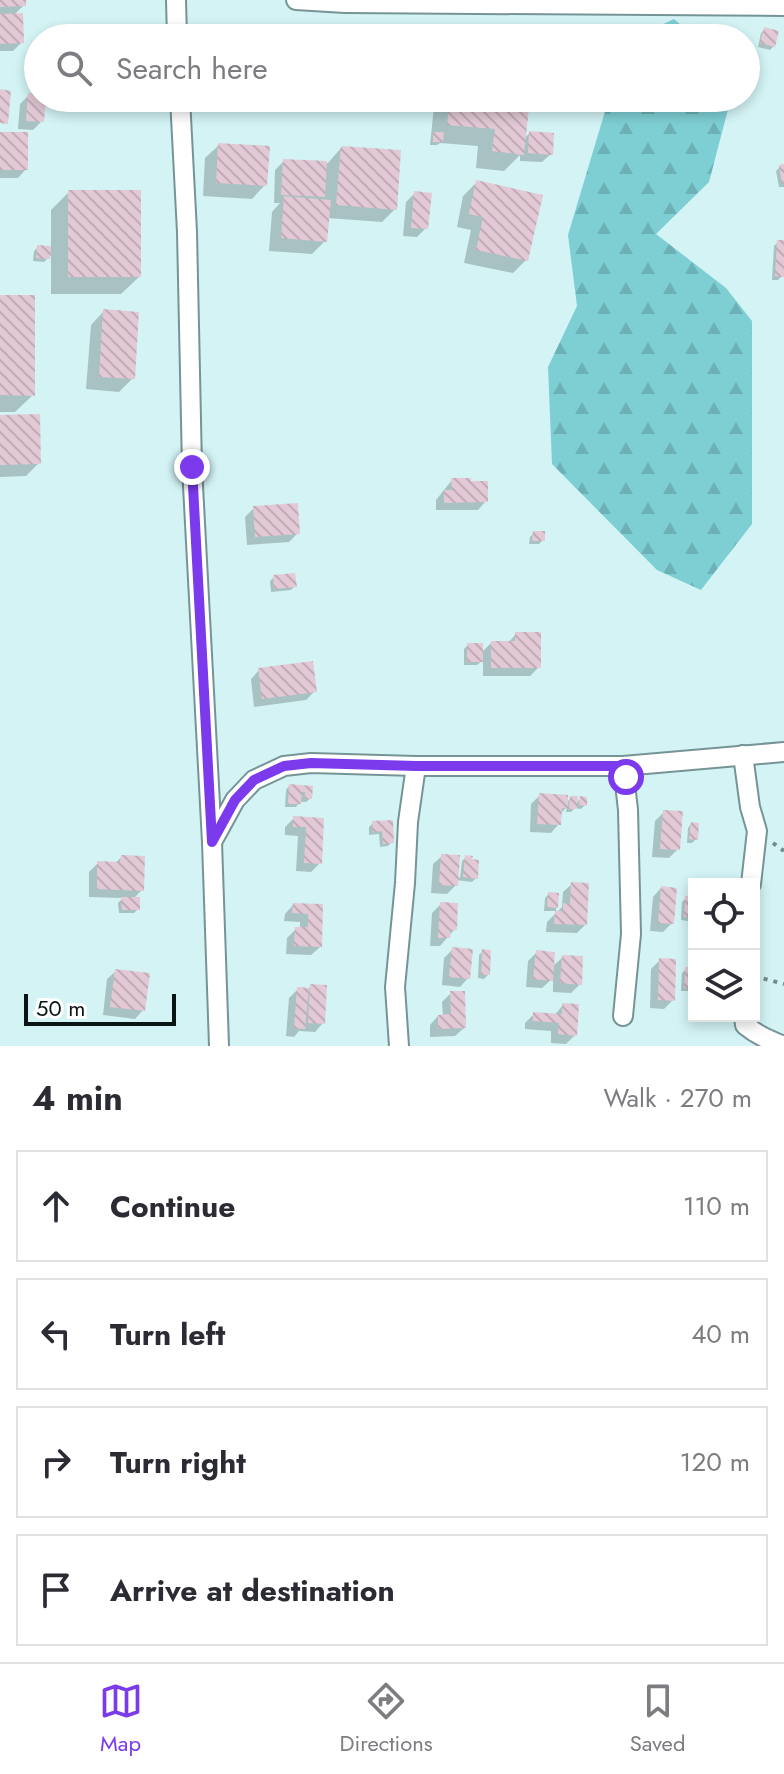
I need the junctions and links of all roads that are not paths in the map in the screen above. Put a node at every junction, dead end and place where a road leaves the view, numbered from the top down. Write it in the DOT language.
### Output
graph roads {
  1 [pos="176,0"];
  2 [pos="296,0"];
  3 [pos="345,1"];
  4 [pos="784,6"];
  5 [pos="177,24"];
  6 [pos="181,112"];
  7 [pos="784,752"];
  8 [pos="743,755"];
  9 [pos="416,766"];
  10 [pos="623,766"];
  11 [pos="212,842"];
  12 [pos="752,878"];
  13 [pos="623,1016"];
  14 [pos="745,1022"];
  15 [pos="219,1046"];
  16 [pos="399,1046"];
  17 [pos="784,1046"];
  1 -- 5 [label="street"];
  2 -- 3 [label="street"];
  3 -- 4 [label="street"];
  6 -- 11 [label="street"];
  7 -- 8 [label="street"];
  8 -- 10 [label="street"];
  8 -- 12 [label="street"];
  9 -- 10 [label="street"];
  9 -- 11 [label="street"];
  9 -- 16 [label="street"];
  10 -- 13 [label="street"];
  11 -- 15 [label="street"];
  14 -- 17 [label="street"];
}
